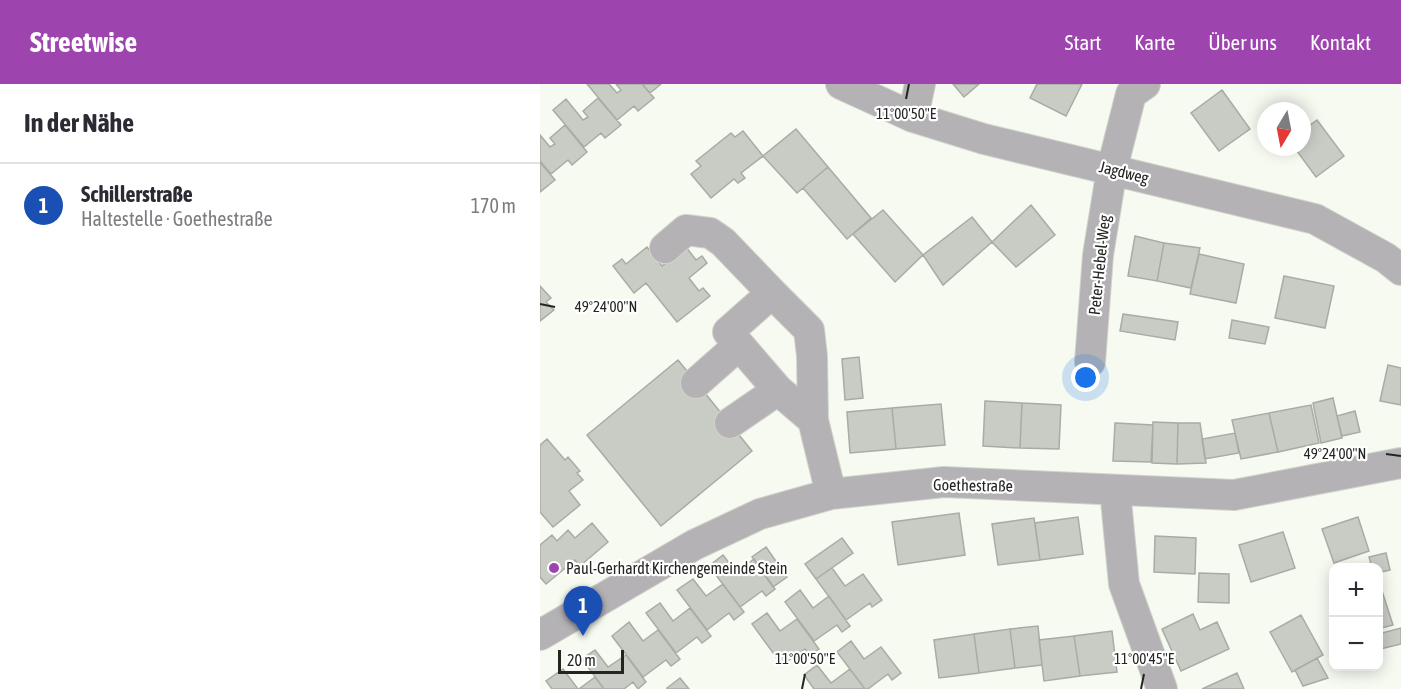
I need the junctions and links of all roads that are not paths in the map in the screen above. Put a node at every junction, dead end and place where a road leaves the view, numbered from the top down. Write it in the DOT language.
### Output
graph roads {
  1 [pos="841,84"];
  2 [pos="920,84"];
  3 [pos="1145,84"];
  4 [pos="913,117"];
  5 [pos="1112,170"];
  6 [pos="665,248"];
  7 [pos="1401,270"];
  8 [pos="772,293"];
  9 [pos="739,345"];
  10 [pos="1090,362"];
  11 [pos="696,383"];
  12 [pos="778,390"];
  13 [pos="813,420"];
  14 [pos="730,423"];
  15 [pos="1401,463"];
  16 [pos="1115,490"];
  17 [pos="831,494"];
  18 [pos="540,635"];
  19 [pos="1160,689"];
  1 -- 4 [label="street, Jagdweg"];
  2 -- 4 [label="street"];
  3 -- 5 [label="street, Peter-Hebel-Weg"];
  4 -- 5 [label="street, Jagdweg"];
  5 -- 7 [label="street, Jagdweg"];
  5 -- 10 [label="street, Peter-Hebel-Weg"];
  6 -- 8 [label="street"];
  8 -- 9 [label="street"];
  8 -- 13 [label="street"];
  9 -- 11 [label="street"];
  9 -- 12 [label="street"];
  12 -- 13 [label="street"];
  12 -- 14 [label="street"];
  13 -- 17 [label="street"];
  15 -- 16 [label="street, Goethestraße"];
  16 -- 17 [label="street, Goethestraße"];
  16 -- 19 [label="street"];
  17 -- 18 [label="street, Goethestraße"];
}
